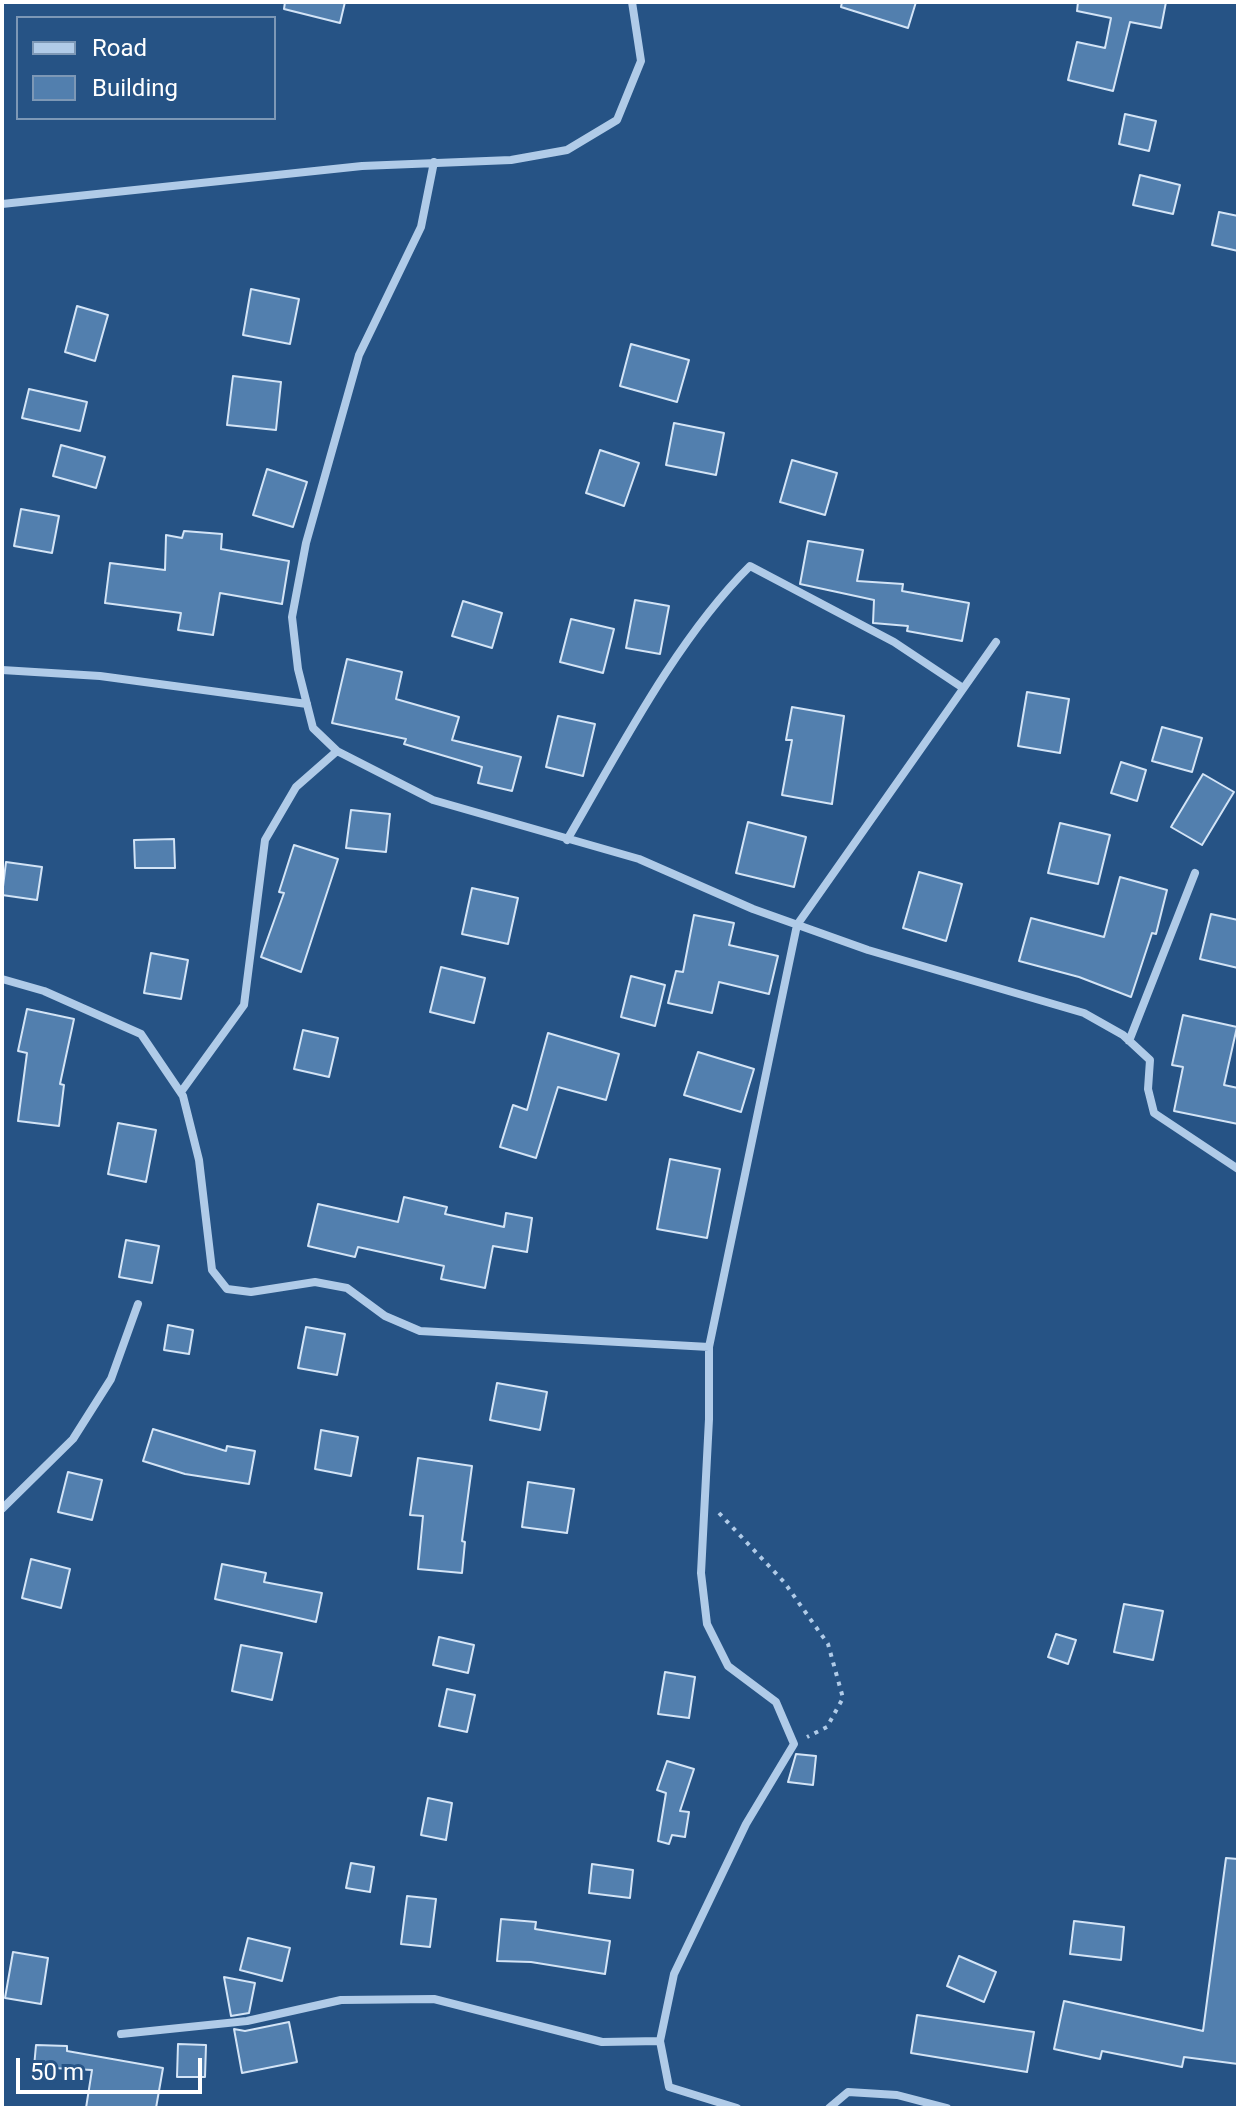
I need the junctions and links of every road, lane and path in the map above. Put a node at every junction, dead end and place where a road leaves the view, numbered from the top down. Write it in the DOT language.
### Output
graph roads {
  1 [pos="632,2"];
  2 [pos="434,162"];
  3 [pos="2,204"];
  4 [pos="996,642"];
  5 [pos="2,670"];
  6 [pos="963,688"];
  7 [pos="307,704"];
  8 [pos="337,751"];
  9 [pos="567,840"];
  10 [pos="1195,873"];
  11 [pos="797,925"];
  12 [pos="2,979"];
  13 [pos="1129,1041"];
  14 [pos="181,1092"];
  15 [pos="1238,1169"];
  16 [pos="138,1304"];
  17 [pos="709,1347"];
  18 [pos="706,1499"];
  19 [pos="2,1509"];
  20 [pos="794,1744"];
  21 [pos="121,2034"];
  22 [pos="660,2041"];
  23 [pos="737,2108"];
  24 [pos="829,2108"];
  25 [pos="947,2108"];
  1 -- 2 [label="street"];
  2 -- 3 [label="street"];
  2 -- 7 [label="street"];
  4 -- 6 [label="street"];
  5 -- 7 [label="street"];
  6 -- 9 [label="street"];
  6 -- 11 [label="street"];
  7 -- 8 [label="street"];
  8 -- 9 [label="street"];
  8 -- 14 [label="street"];
  9 -- 11 [label="street"];
  10 -- 13 [label="street"];
  11 -- 13 [label="street"];
  11 -- 17 [label="street"];
  12 -- 14 [label="street"];
  13 -- 15 [label="street"];
  14 -- 17 [label="street"];
  16 -- 19 [label="street"];
  17 -- 18 [label="street"];
  18 -- 20 [label="street"];
  18 -- 20 [label="path"];
  20 -- 22 [label="street"];
  21 -- 22 [label="street"];
  22 -- 23 [label="street"];
  24 -- 25 [label="street"];
}
